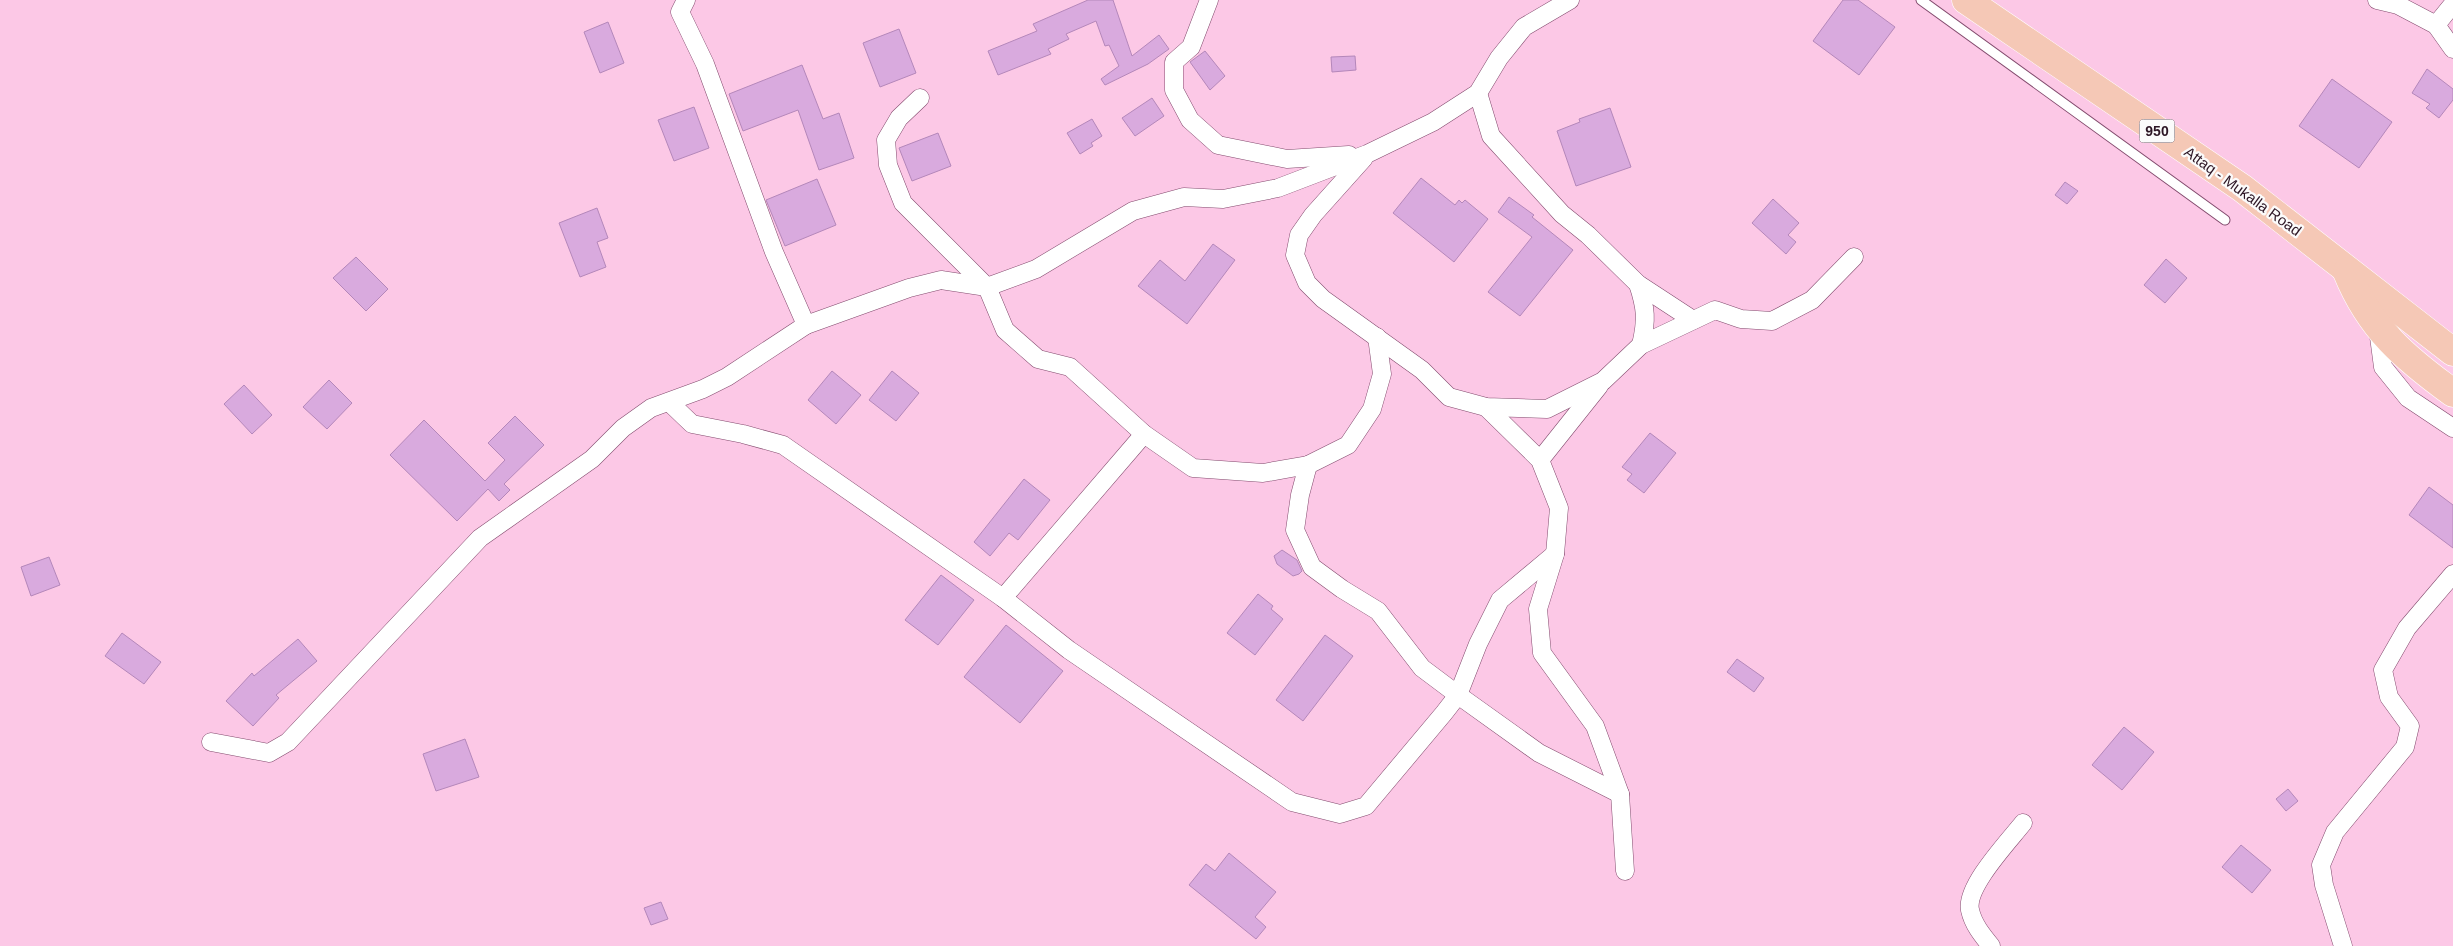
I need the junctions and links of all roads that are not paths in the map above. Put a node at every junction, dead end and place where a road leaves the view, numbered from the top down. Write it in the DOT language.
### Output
graph roads {
  1 [pos="686,0"];
  2 [pos="1209,0"];
  3 [pos="1570,0"];
  4 [pos="1921,0"];
  5 [pos="1966,0"];
  6 [pos="2377,0"];
  7 [pos="2453,4"];
  8 [pos="2436,25"];
  9 [pos="2453,49"];
  10 [pos="1478,93"];
  11 [pos="920,98"];
  12 [pos="1367,154"];
  13 [pos="2225,220"];
  14 [pos="1854,257"];
  15 [pos="2345,266"];
  16 [pos="1638,284"];
  17 [pos="986,288"];
  18 [pos="1693,320"];
  19 [pos="806,325"];
  20 [pos="2378,329"];
  21 [pos="1376,337"];
  22 [pos="1641,345"];
  23 [pos="2453,352"];
  24 [pos="1603,381"];
  25 [pos="2453,393"];
  26 [pos="669,402"];
  27 [pos="1486,407"];
  28 [pos="2453,428"];
  29 [pos="1144,434"];
  30 [pos="1540,460"];
  31 [pos="1308,465"];
  32 [pos="1555,554"];
  33 [pos="2453,574"];
  34 [pos="1003,598"];
  35 [pos="1458,695"];
  36 [pos="211,742"];
  37 [pos="1620,794"];
  38 [pos="2023,823"];
  39 [pos="1624,871"];
  40 [pos="1991,946"];
  41 [pos="2343,946"];
  1 -- 19 [label="street"];
  2 -- 12 [label="street"];
  3 -- 10 [label="street"];
  4 -- 13 [label="lane"];
  5 -- 15 [label="main road, Attaq - Mukalla Road / 950"];
  6 -- 8 [label="street"];
  7 -- 8 [label="street"];
  8 -- 9 [label="street"];
  10 -- 12 [label="street"];
  10 -- 16 [label="street"];
  11 -- 17 [label="street"];
  12 -- 17 [label="street"];
  12 -- 21 [label="street"];
  14 -- 18 [label="street"];
  15 -- 20 [label="main road, Attaq - Mukalla Road"];
  15 -- 23 [label="main road, Attaq - Mukalla Road / 950"];
  16 -- 18 [label="street"];
  16 -- 22 [label="street"];
  17 -- 19 [label="street"];
  17 -- 29 [label="street"];
  18 -- 22 [label="street"];
  19 -- 26 [label="street"];
  20 -- 25 [label="main road, Attaq - Mukalla Road"];
  20 -- 28 [label="street"];
  21 -- 27 [label="street"];
  21 -- 31 [label="street"];
  22 -- 24 [label="street"];
  24 -- 27 [label="street"];
  24 -- 30 [label="street"];
  26 -- 34 [label="street"];
  26 -- 36 [label="street"];
  27 -- 30 [label="street"];
  29 -- 31 [label="street"];
  29 -- 34 [label="street"];
  30 -- 32 [label="street"];
  31 -- 35 [label="street"];
  32 -- 35 [label="street"];
  32 -- 37 [label="street"];
  33 -- 41 [label="street"];
  34 -- 35 [label="street"];
  35 -- 37 [label="street"];
  37 -- 39 [label="street"];
  38 -- 40 [label="street"];
}
